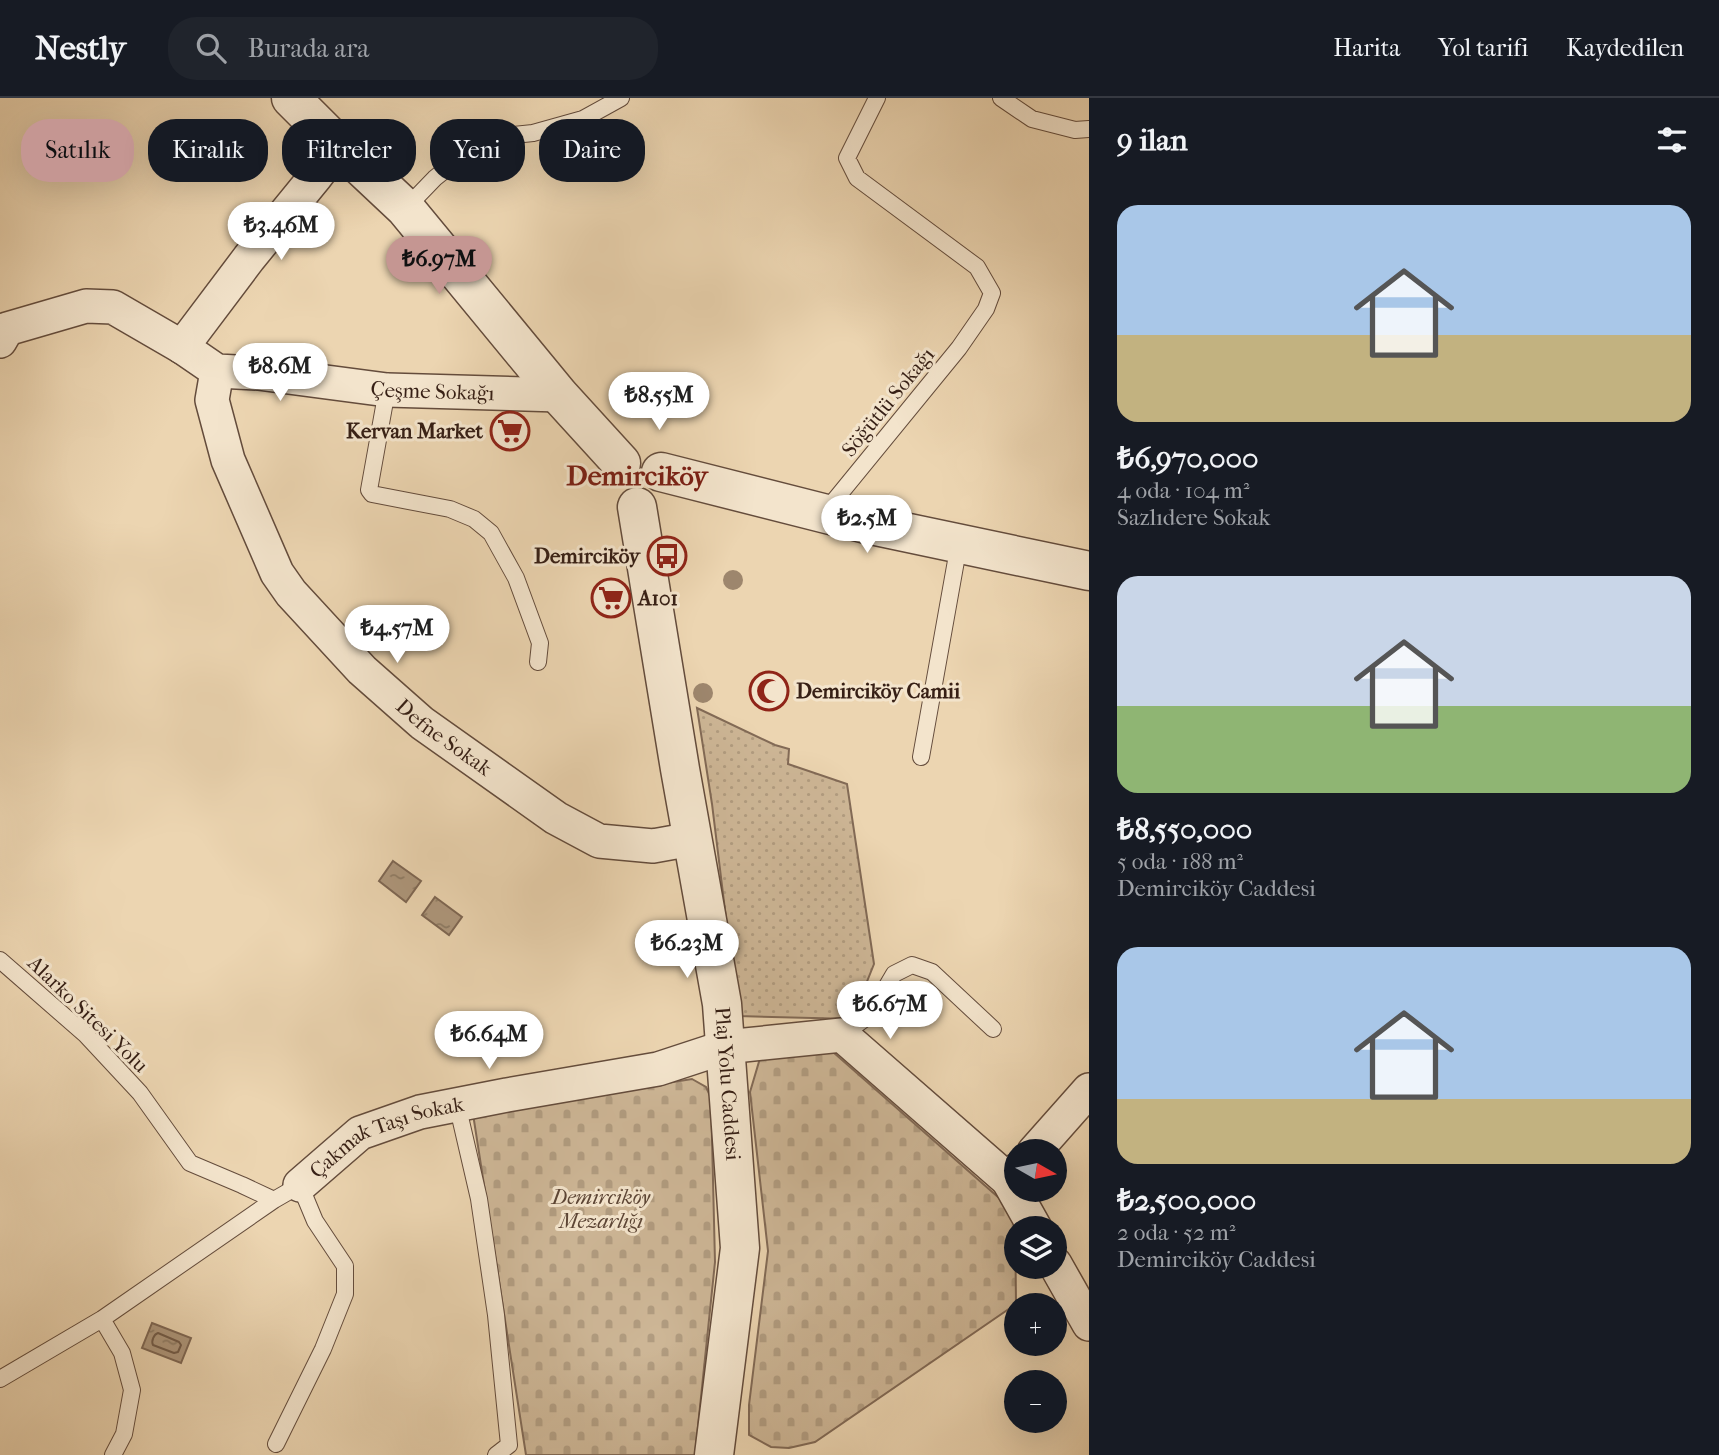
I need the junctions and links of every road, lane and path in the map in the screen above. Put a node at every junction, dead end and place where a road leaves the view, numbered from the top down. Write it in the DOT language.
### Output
graph roads {
  1 [pos="291,98"];
  2 [pos="621,98"];
  3 [pos="877,98"];
  4 [pos="1001,98"];
  5 [pos="312,119"];
  6 [pos="1089,129"];
  7 [pos="311,182"];
  8 [pos="377,182"];
  9 [pos="405,208"];
  10 [pos="0,341"];
  11 [pos="182,347"];
  12 [pos="217,371"];
  13 [pos="387,390"];
  14 [pos="559,395"];
  15 [pos="621,463"];
  16 [pos="661,472"];
  17 [pos="637,507"];
  18 [pos="823,514"];
  19 [pos="959,544"];
  20 [pos="1089,571"];
  21 [pos="538,662"];
  22 [pos="921,757"];
  23 [pos="692,839"];
  24 [pos="0,960"];
  25 [pos="993,1029"];
  26 [pos="842,1035"];
  27 [pos="725,1047"];
  28 [pos="1089,1090"];
  29 [pos="457,1104"];
  30 [pos="1046,1139"];
  31 [pos="1004,1168"];
  32 [pos="287,1192"];
  33 [pos="1064,1279"];
  34 [pos="102,1319"];
  35 [pos="1089,1324"];
  36 [pos="0,1379"];
  37 [pos="276,1444"];
  38 [pos="505,1452"];
  39 [pos="113,1455"];
  40 [pos="714,1455"];
  1 -- 5 [label="street"];
  2 -- 9 [label="lane"];
  3 -- 18 [label="lane, Söğütlü Sokağı"];
  4 -- 6 [label="lane"];
  7 -- 11 [label="street"];
  8 -- 9 [label="street"];
  9 -- 14 [label="street"];
  10 -- 11 [label="street"];
  11 -- 12 [label="street"];
  12 -- 13 [label="street, Çeşme Sokağı"];
  12 -- 23 [label="street, Defne Sokak"];
  13 -- 14 [label="street, Çeşme Sokağı"];
  13 -- 21 [label="lane"];
  14 -- 15 [label="street"];
  15 -- 16 [label="street"];
  15 -- 17 [label="street"];
  16 -- 17 [label="street"];
  16 -- 18 [label="street"];
  17 -- 23 [label="street, Plaj Yolu Caddesi"];
  18 -- 19 [label="street"];
  19 -- 20 [label="street"];
  19 -- 22 [label="lane"];
  23 -- 27 [label="street, Plaj Yolu Caddesi"];
  24 -- 32 [label="lane, Alarko Sitesi Yolu"];
  25 -- 26 [label="lane"];
  26 -- 27 [label="street, Çakmak Taşı Sokak"];
  26 -- 31 [label="street"];
  27 -- 29 [label="street, Çakmak Taşı Sokak"];
  27 -- 40 [label="street, Plaj Yolu Caddesi"];
  28 -- 30 [label="street"];
  29 -- 32 [label="street, Çakmak Taşı Sokak"];
  29 -- 38 [label="lane"];
  32 -- 34 [label="lane"];
  32 -- 37 [label="lane"];
  33 -- 35 [label="street"];
  34 -- 36 [label="lane"];
  34 -- 39 [label="lane"];
}
